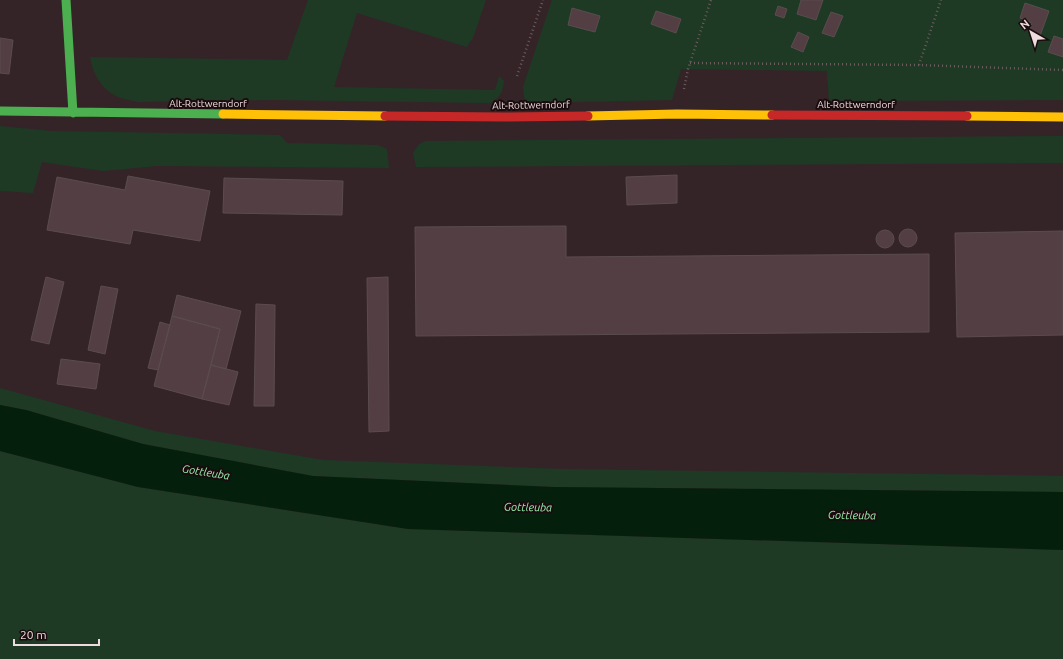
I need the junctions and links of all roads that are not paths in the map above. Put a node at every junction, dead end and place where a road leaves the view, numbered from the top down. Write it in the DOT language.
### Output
graph roads {
  1 [pos="66,0"];
  2 [pos="0,111"];
  3 [pos="73,113"];
  4 [pos="1063,117"];
  1 -- 3 [label="main road"];
  2 -- 3 [label="main road, Alt-Rottwerndorf"];
  3 -- 4 [label="main road, Alt-Rottwerndorf"];
}
